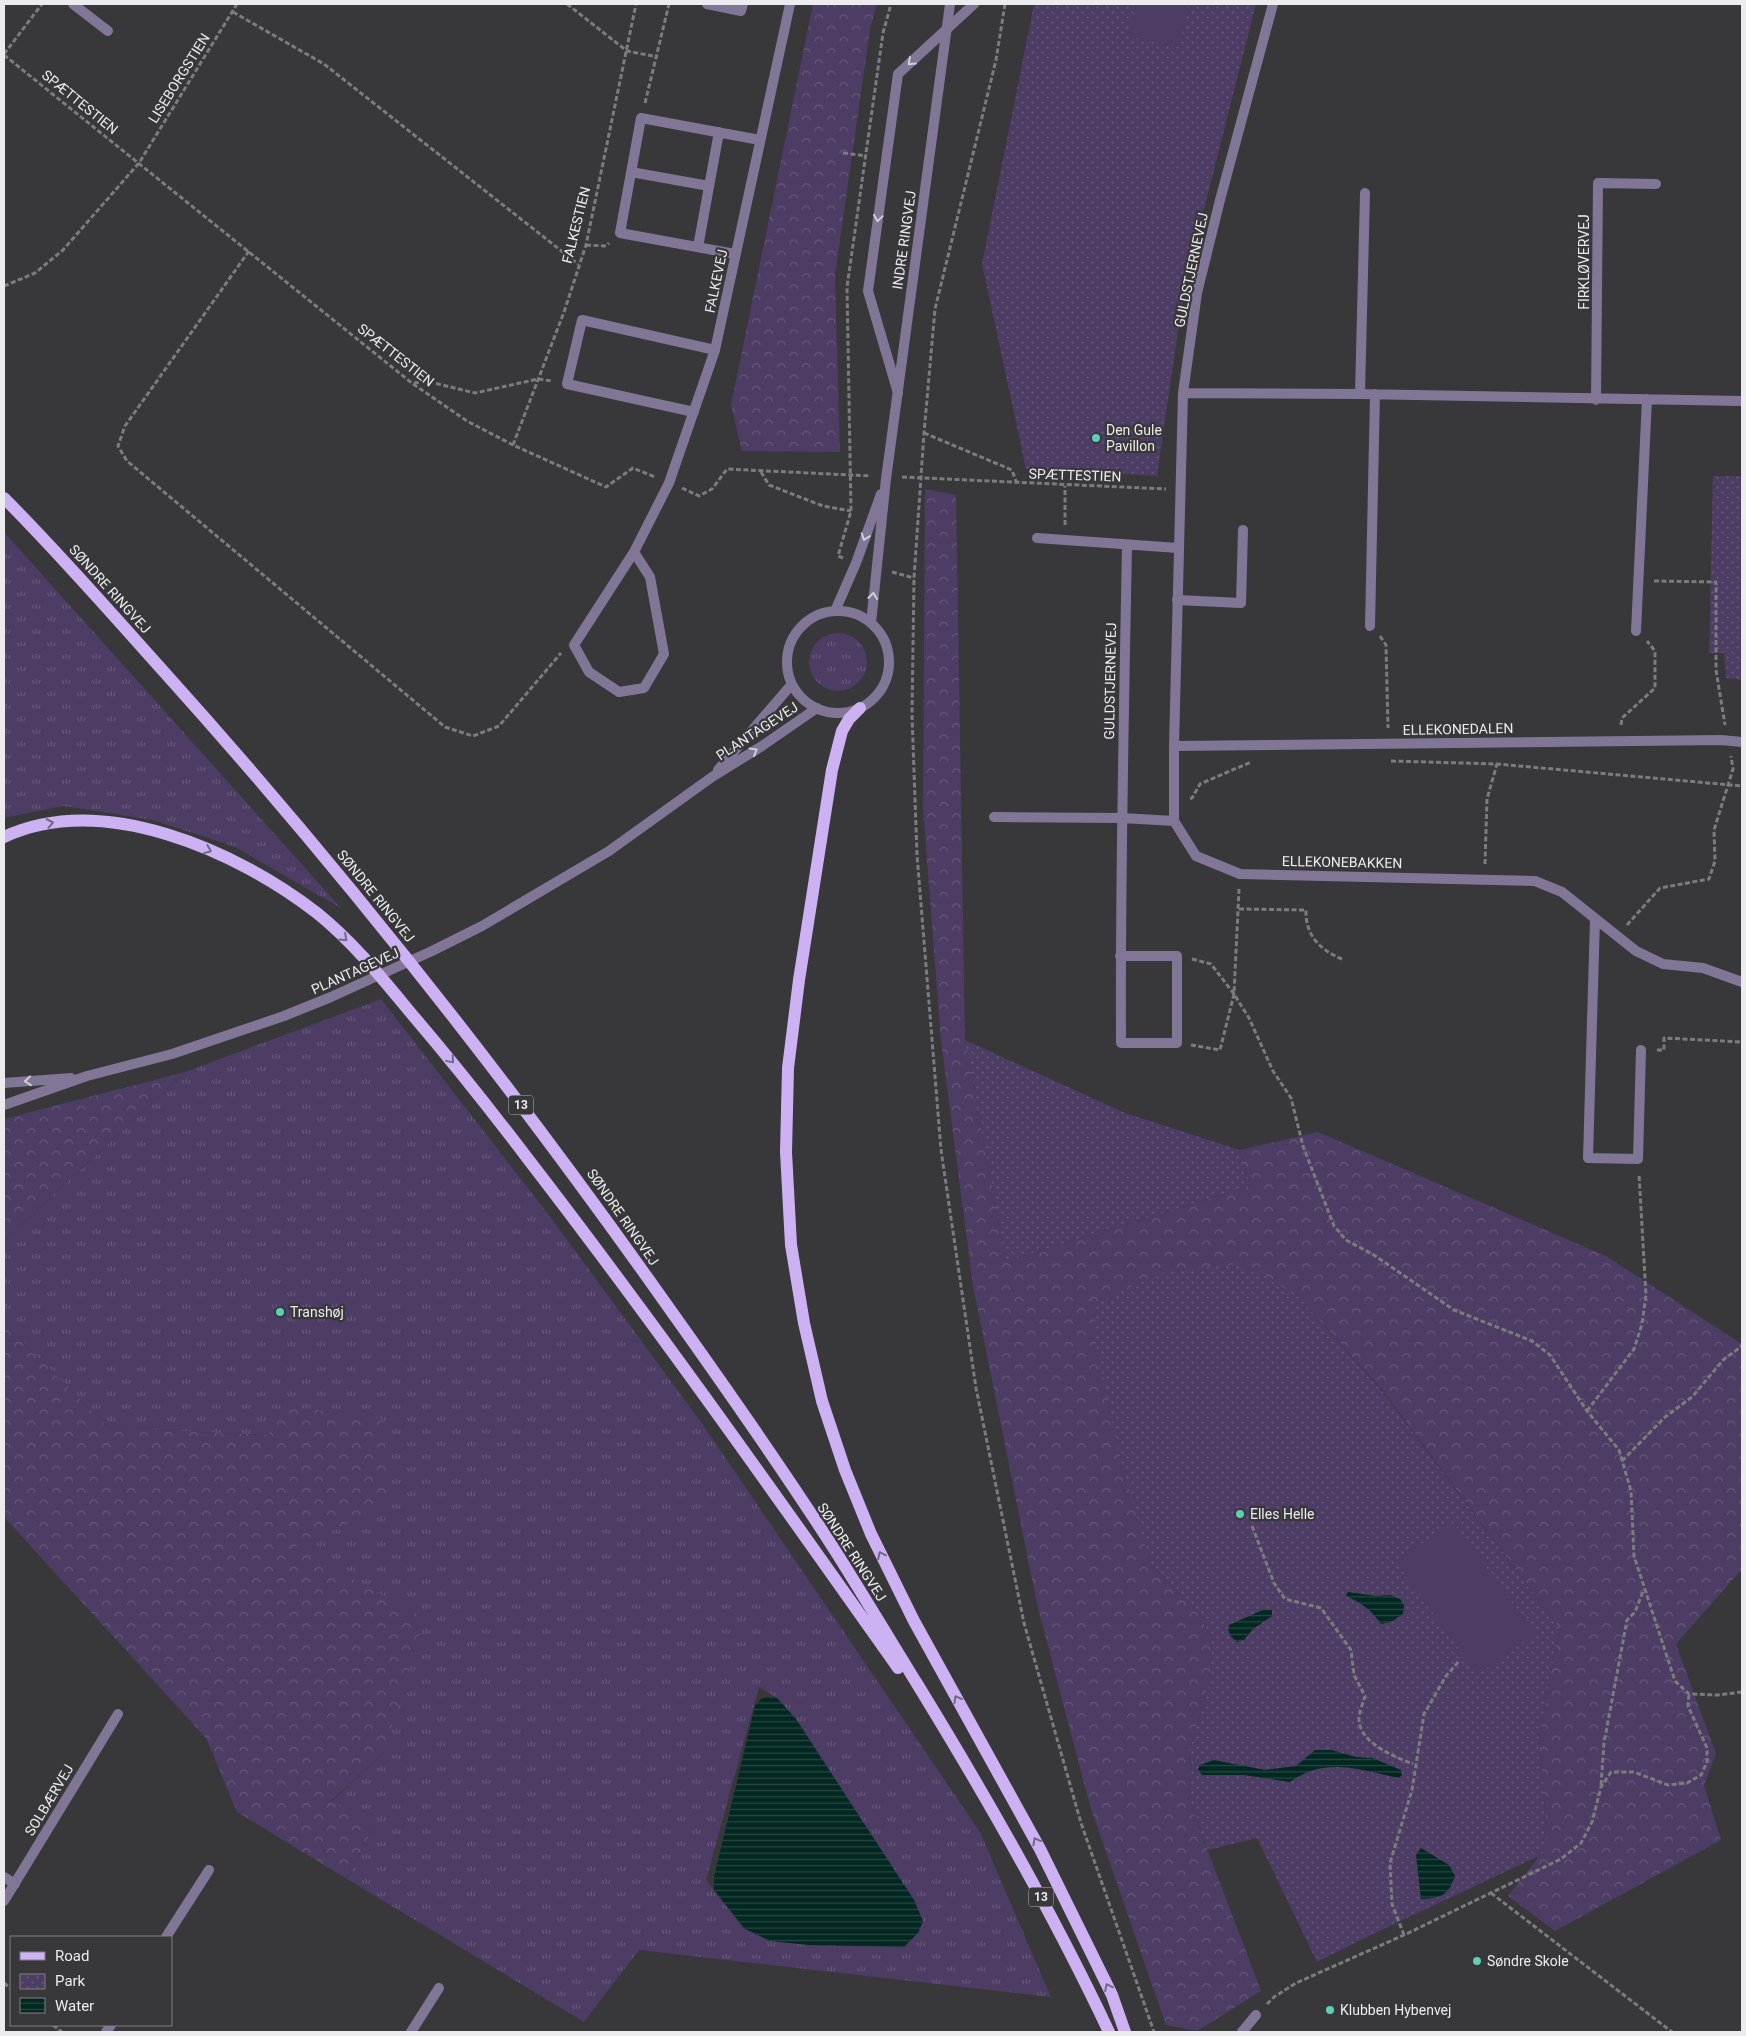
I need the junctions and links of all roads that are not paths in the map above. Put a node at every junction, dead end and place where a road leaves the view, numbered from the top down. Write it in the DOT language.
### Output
graph roads {
  1 [pos="73,4"];
  2 [pos="707,4"];
  3 [pos="743,4"];
  4 [pos="790,4"];
  5 [pos="950,4"];
  6 [pos="974,4"];
  7 [pos="1273,4"];
  8 [pos="946,29"];
  9 [pos="108,30"];
  10 [pos="719,132"];
  11 [pos="760,140"];
  12 [pos="631,172"];
  13 [pos="1656,184"];
  14 [pos="709,186"];
  15 [pos="1365,193"];
  16 [pos="698,247"];
  17 [pos="735,254"];
  18 [pos="715,350"];
  19 [pos="898,393"];
  20 [pos="1183,393"];
  21 [pos="1360,394"];
  22 [pos="1375,394"];
  23 [pos="1647,399"];
  24 [pos="1596,400"];
  25 [pos="1742,401"];
  26 [pos="694,412"];
  27 [pos="886,480"];
  28 [pos="4,498"];
  29 [pos="1243,530"];
  30 [pos="1037,538"];
  31 [pos="1127,545"];
  32 [pos="1178,548"];
  33 [pos="634,552"];
  34 [pos="1177,600"];
  35 [pos="835,611"];
  36 [pos="871,623"];
  37 [pos="1370,626"];
  38 [pos="1636,630"];
  39 [pos="792,684"];
  40 [pos="817,708"];
  41 [pos="860,708"];
  42 [pos="1742,742"];
  43 [pos="1174,746"];
  44 [pos="712,777"];
  45 [pos="994,817"];
  46 [pos="1122,818"];
  47 [pos="1174,821"];
  48 [pos="4,837"];
  49 [pos="1595,919"];
  50 [pos="1120,956"];
  51 [pos="1742,982"];
  52 [pos="1641,1050"];
  53 [pos="87,1076"];
  54 [pos="4,1083"];
  55 [pos="4,1105"];
  56 [pos="118,1714"];
  57 [pos="967,1766"];
  58 [pos="209,1870"];
  59 [pos="4,1877"];
  60 [pos="15,1884"];
  61 [pos="4,1901"];
  62 [pos="167,1936"];
  63 [pos="439,1988"];
  64 [pos="1256,2015"];
  65 [pos="411,2032"];
  66 [pos="1109,2032"];
  67 [pos="1126,2032"];
  68 [pos="1242,2032"];
  1 -- 9 [label="street"];
  2 -- 3 [label="street"];
  4 -- 11 [label="street, FALKEVEJ"];
  5 -- 8 [label="street, INDRE RINGVEJ"];
  6 -- 8 [label="street"];
  7 -- 20 [label="street, GULDSTJERNEVEJ"];
  8 -- 19 [label="street, INDRE RINGVEJ"];
  8 -- 19 [label="street, one-way"];
  10 -- 11 [label="street"];
  10 -- 12 [label="street"];
  10 -- 14 [label="street"];
  11 -- 17 [label="street, FALKEVEJ"];
  12 -- 14 [label="street"];
  12 -- 16 [label="street"];
  13 -- 24 [label="street, FIRKLØVERVEJ"];
  14 -- 16 [label="street"];
  15 -- 21 [label="street"];
  16 -- 17 [label="street"];
  17 -- 18 [label="street, FALKEVEJ"];
  18 -- 26 [label="street, FALKEVEJ"];
  18 -- 26 [label="street"];
  19 -- 27 [label="street, INDRE RINGVEJ"];
  20 -- 21 [label="street"];
  20 -- 32 [label="street, GULDSTJERNEVEJ"];
  21 -- 22 [label="street"];
  22 -- 24 [label="street"];
  22 -- 37 [label="street"];
  23 -- 24 [label="street"];
  23 -- 25 [label="street"];
  23 -- 38 [label="street"];
  26 -- 33 [label="street, FALKEVEJ"];
  27 -- 35 [label="street, INDRE RINGVEJ, one-way"];
  36 -- 27 [label="street, INDRE RINGVEJ, one-way"];
  28 -- 57 [label="main road, SØNDRE RINGVEJ / 13"];
  29 -- 34 [label="street"];
  30 -- 31 [label="street"];
  31 -- 32 [label="street"];
  31 -- 46 [label="street, GULDSTJERNEVEJ"];
  32 -- 34 [label="street, GULDSTJERNEVEJ"];
  33 -- 33 [label="street, FALKEVEJ"];
  34 -- 43 [label="street, GULDSTJERNEVEJ"];
  35 -- 36 [label="street"];
  35 -- 39 [label="street"];
  36 -- 41 [label="street"];
  39 -- 40 [label="street"];
  39 -- 44 [label="street, PLANTAGEVEJ"];
  40 -- 41 [label="street"];
  44 -- 40 [label="street, PLANTAGEVEJ, one-way"];
  67 -- 41 [label="main road, one-way"];
  42 -- 43 [label="street, ELLEKONEDALEN"];
  43 -- 47 [label="street"];
  44 -- 53 [label="street, PLANTAGEVEJ"];
  45 -- 46 [label="street"];
  46 -- 47 [label="street"];
  46 -- 50 [label="street, GULDSTJERNEVEJ"];
  47 -- 49 [label="street, ELLEKONEBAKKEN"];
  48 -- 57 [label="main road, one-way"];
  49 -- 51 [label="street, ELLEKONEBAKKEN"];
  49 -- 52 [label="street"];
  50 -- 50 [label="street, GULDSTJERNEVEJ"];
  53 -- 54 [label="street, PLANTAGEVEJ, one-way"];
  53 -- 55 [label="street, PLANTAGEVEJ"];
  56 -- 60 [label="street, SOLBÆRVEJ"];
  57 -- 66 [label="main road, SØNDRE RINGVEJ / 13"];
  58 -- 62 [label="street"];
  59 -- 60 [label="street"];
  60 -- 61 [label="street, SOLBÆRVEJ"];
  63 -- 65 [label="street"];
  64 -- 68 [label="street"];
}
